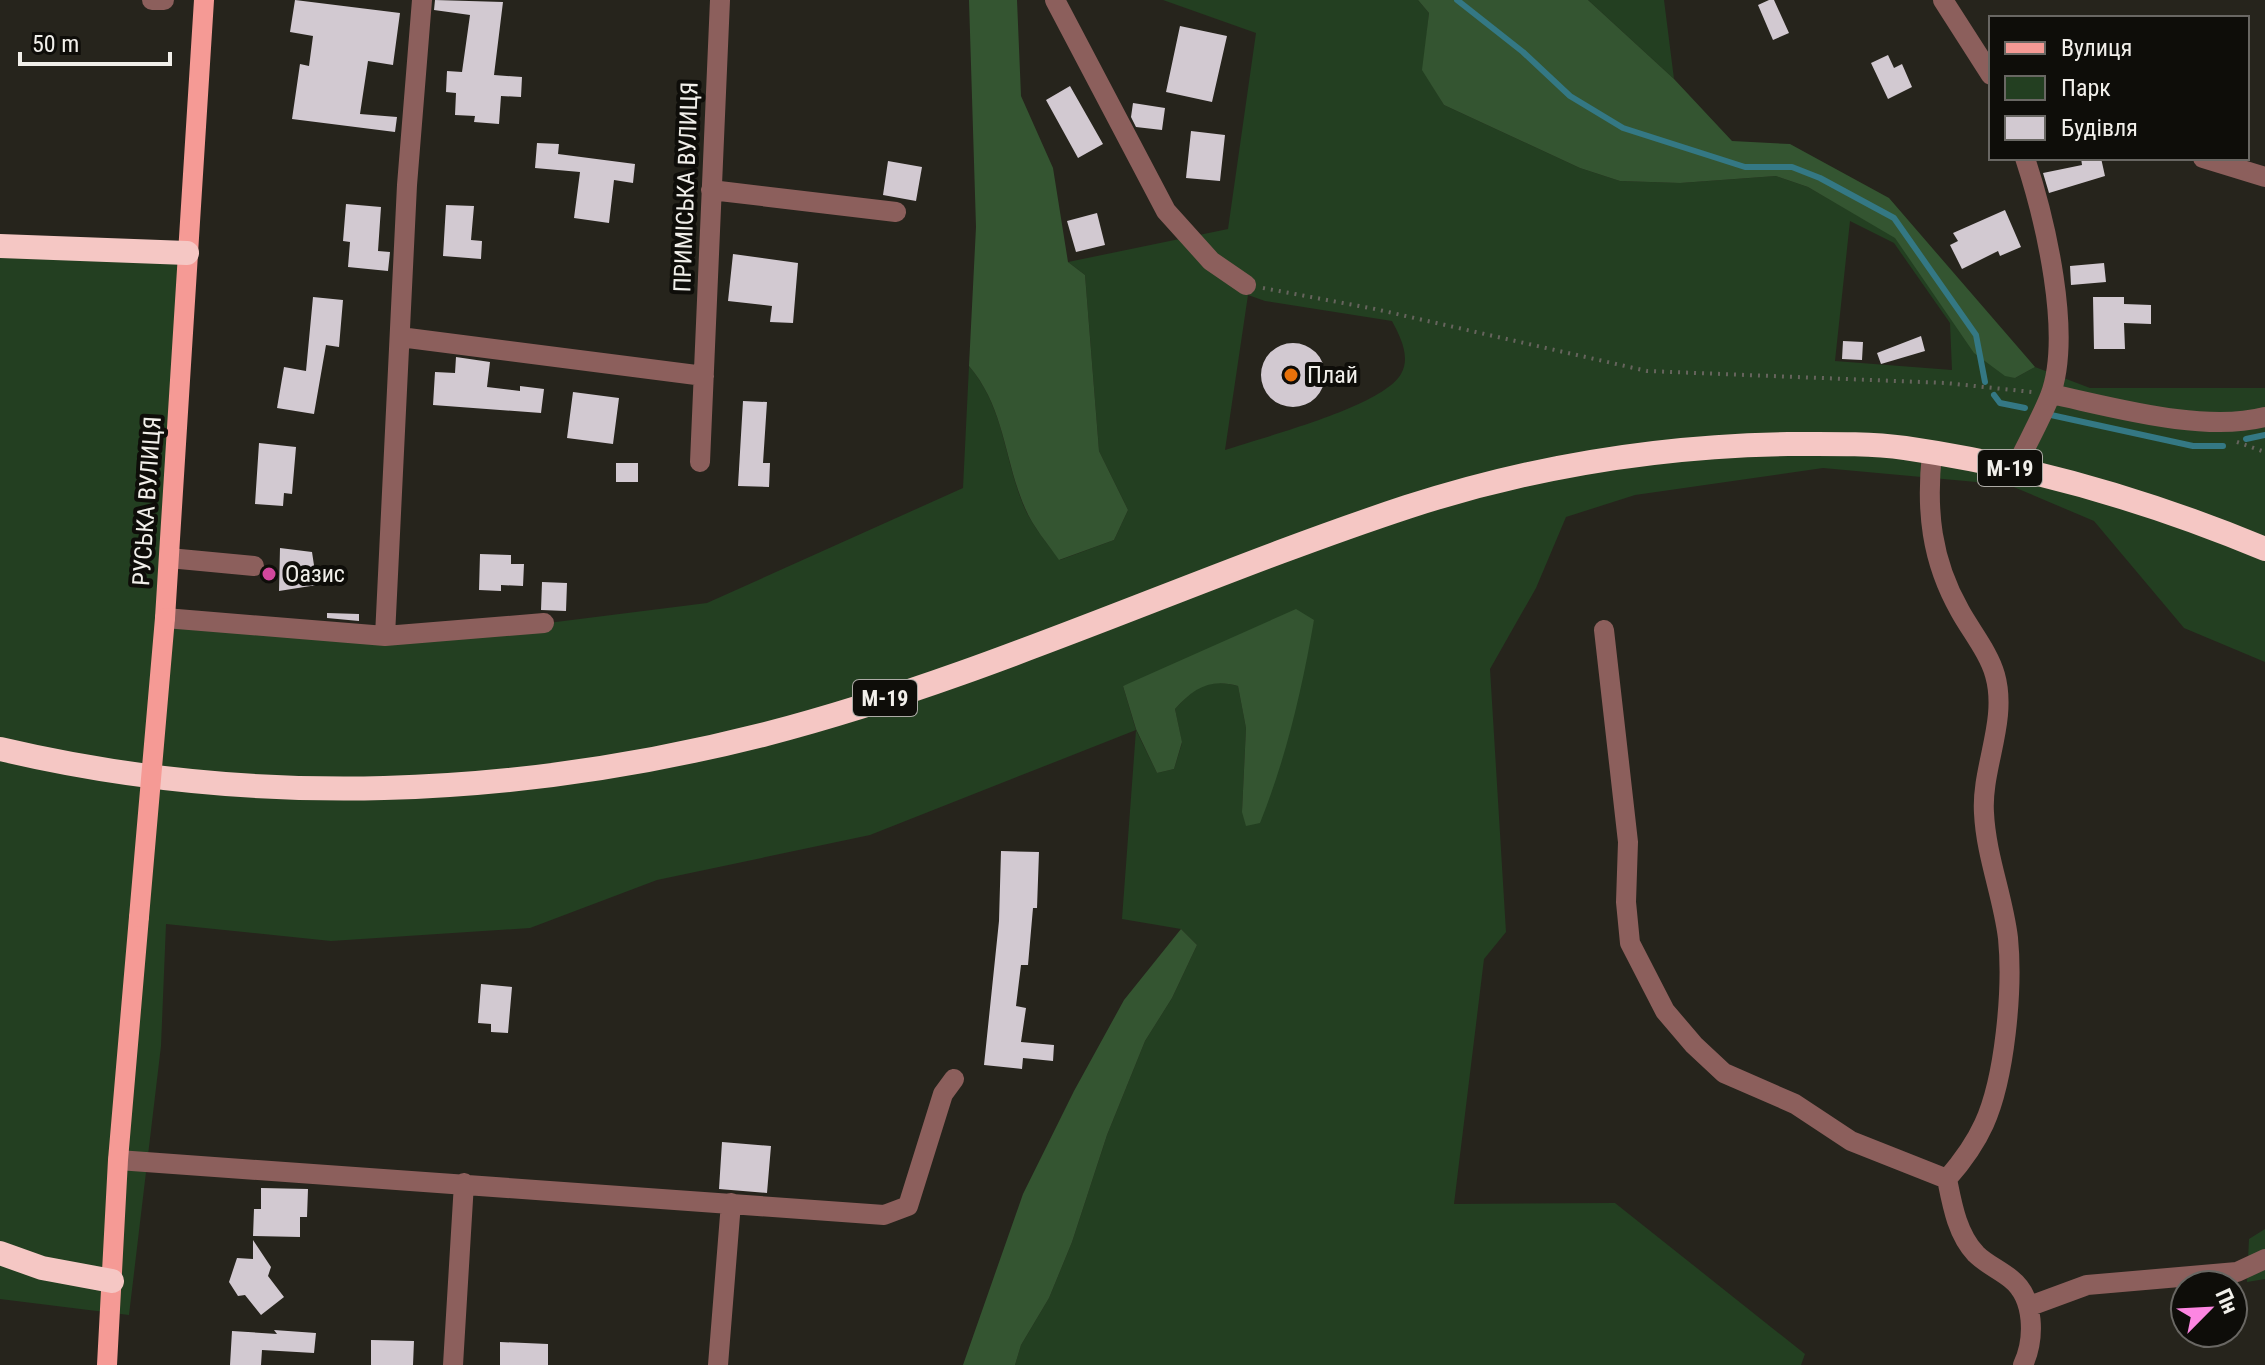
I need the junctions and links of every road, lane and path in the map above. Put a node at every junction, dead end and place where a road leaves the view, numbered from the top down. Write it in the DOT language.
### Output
graph roads {
  1 [pos="152,0"];
  2 [pos="164,0"];
  3 [pos="204,0"];
  4 [pos="422,0"];
  5 [pos="720,0"];
  6 [pos="1055,0"];
  7 [pos="1943,0"];
  8 [pos="1989,72"];
  9 [pos="2026,160"];
  10 [pos="2210,160"];
  11 [pos="2265,177"];
  12 [pos="711,190"];
  13 [pos="896,212"];
  14 [pos="0,246"];
  15 [pos="187,253"];
  16 [pos="1246,285"];
  17 [pos="400,337"];
  18 [pos="704,376"];
  19 [pos="2051,394"];
  20 [pos="2265,417"];
  21 [pos="1932,453"];
  22 [pos="700,462"];
  23 [pos="2015,469"];
  24 [pos="2265,549"];
  25 [pos="169,558"];
  26 [pos="254,566"];
  27 [pos="165,618"];
  28 [pos="544,623"];
  29 [pos="1604,630"];
  30 [pos="385,636"];
  31 [pos="0,749"];
  32 [pos="948,1087"];
  33 [pos="118,1160"];
  34 [pos="1947,1179"];
  35 [pos="464,1183"];
  36 [pos="731,1203"];
  37 [pos="0,1253"];
  38 [pos="2265,1259"];
  39 [pos="112,1281"];
  40 [pos="2030,1306"];
  41 [pos="107,1365"];
  42 [pos="453,1365"];
  43 [pos="718,1365"];
  44 [pos="2023,1365"];
  1 -- 2 [label="street"];
  3 -- 15 [label="main road, РУСЬКА ВУЛИЦЯ"];
  4 -- 17 [label="street"];
  5 -- 12 [label="street, ПРИМІСЬКА ВУЛИЦЯ"];
  6 -- 16 [label="street"];
  7 -- 8 [label="street"];
  9 -- 19 [label="street"];
  10 -- 11 [label="street"];
  12 -- 13 [label="street"];
  12 -- 18 [label="street, ПРИМІСЬКА ВУЛИЦЯ"];
  14 -- 15 [label="highway"];
  15 -- 25 [label="main road, РУСЬКА ВУЛИЦЯ"];
  16 -- 19 [label="path"];
  17 -- 18 [label="street"];
  17 -- 30 [label="street"];
  18 -- 22 [label="street, ПРИМІСЬКА ВУЛИЦЯ"];
  19 -- 20 [label="street"];
  19 -- 23 [label="street"];
  21 -- 23 [label="highway, М-19"];
  21 -- 31 [label="highway, М-19"];
  21 -- 34 [label="street"];
  23 -- 24 [label="highway, М-19"];
  25 -- 26 [label="street"];
  25 -- 27 [label="main road, РУСЬКА ВУЛИЦЯ"];
  27 -- 30 [label="street"];
  27 -- 33 [label="main road, РУСЬКА ВУЛИЦЯ, bridge"];
  28 -- 30 [label="street"];
  29 -- 34 [label="street"];
  32 -- 36 [label="street"];
  33 -- 35 [label="street"];
  33 -- 39 [label="main road, РУСЬКА ВУЛИЦЯ"];
  34 -- 40 [label="street"];
  35 -- 36 [label="street"];
  35 -- 42 [label="street"];
  36 -- 43 [label="street"];
  37 -- 39 [label="highway"];
  38 -- 40 [label="street"];
  39 -- 41 [label="main road, РУСЬКА ВУЛИЦЯ"];
  40 -- 44 [label="street"];
}
